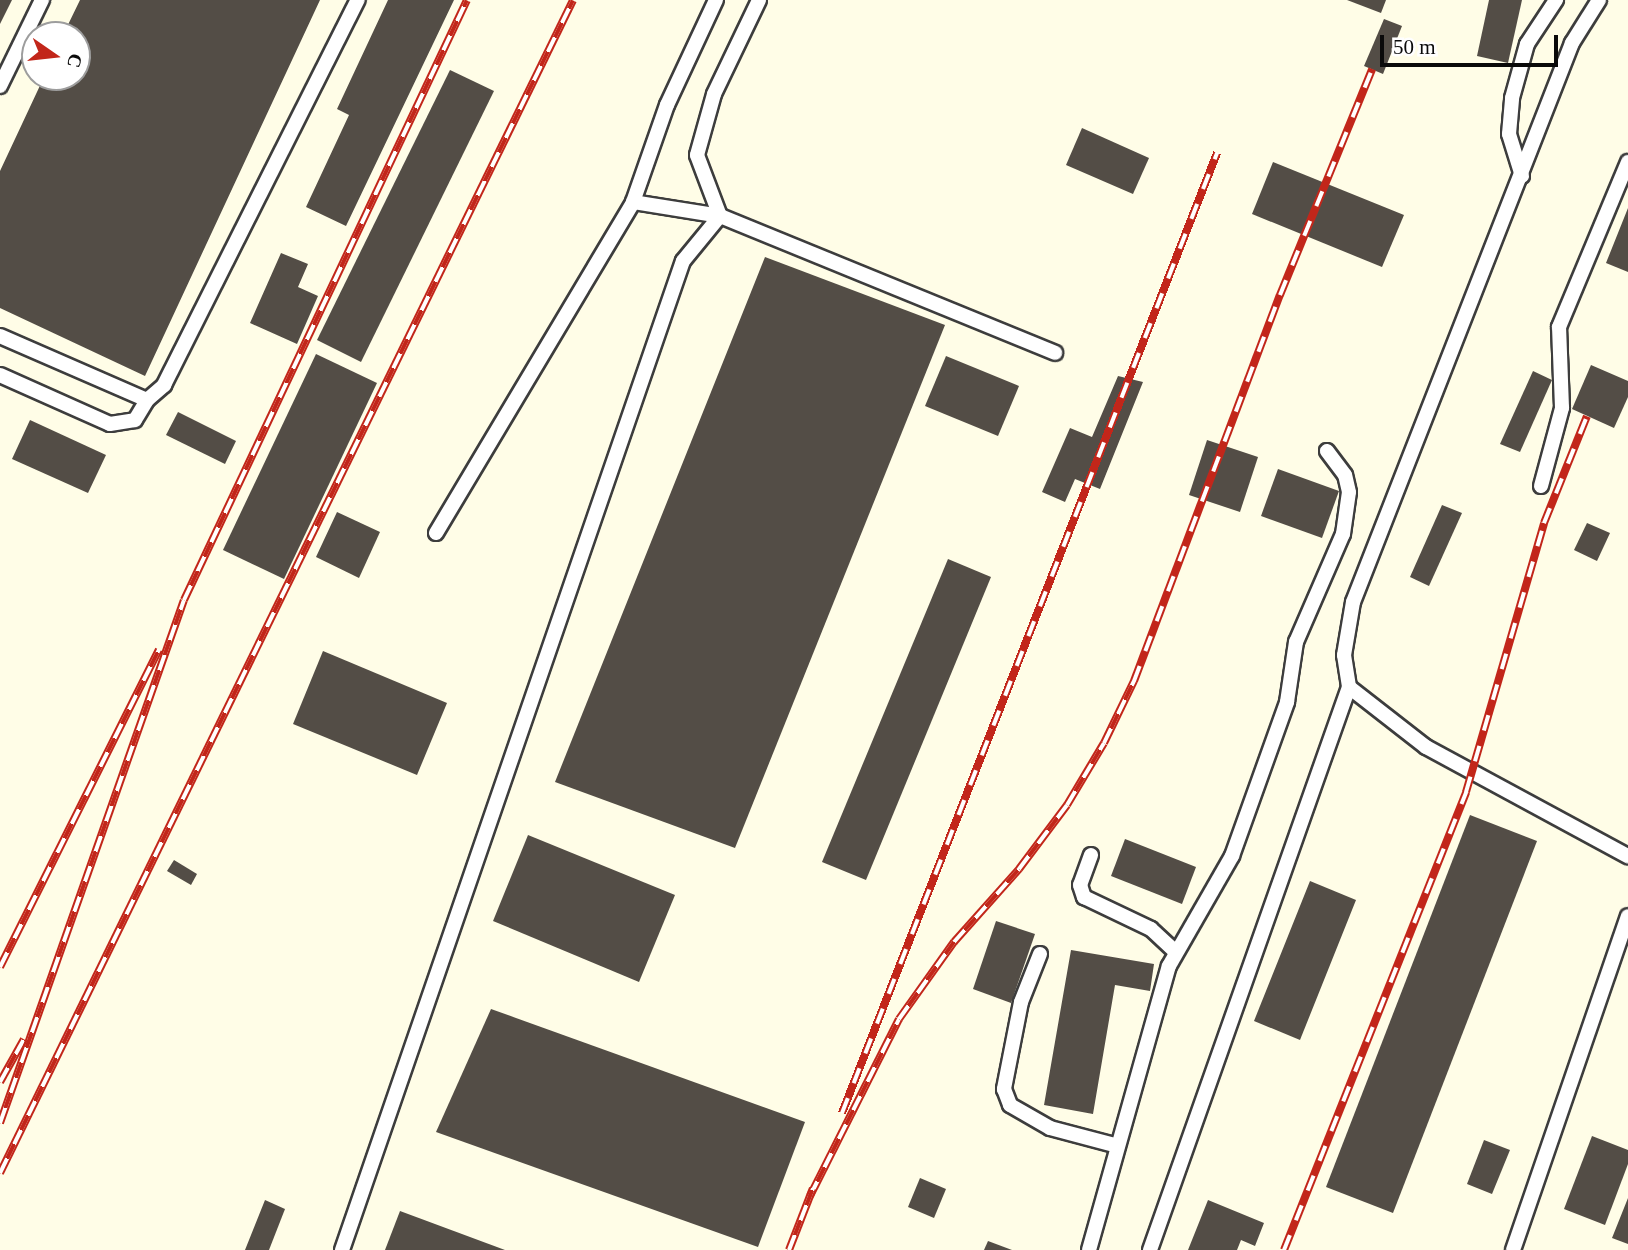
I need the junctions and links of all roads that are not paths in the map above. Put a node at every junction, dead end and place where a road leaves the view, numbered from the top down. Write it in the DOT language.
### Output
graph roads {
  1 [pos="42,0"];
  2 [pos="358,0"];
  3 [pos="716,0"];
  4 [pos="759,0"];
  5 [pos="1556,0"];
  6 [pos="1599,0"];
  7 [pos="0,86"];
  8 [pos="1628,162"];
  9 [pos="1522,176"];
  10 [pos="633,202"];
  11 [pos="720,216"];
  12 [pos="0,336"];
  13 [pos="1055,353"];
  14 [pos="0,375"];
  15 [pos="147,400"];
  16 [pos="1326,451"];
  17 [pos="1541,486"];
  18 [pos="436,533"];
  19 [pos="1349,687"];
  20 [pos="1091,855"];
  21 [pos="1628,856"];
  22 [pos="1628,916"];
  23 [pos="1177,952"];
  24 [pos="1040,954"];
  25 [pos="1118,1146"];
  26 [pos="342,1250"];
  27 [pos="1089,1250"];
  28 [pos="1150,1250"];
  29 [pos="1513,1250"];
  1 -- 7 [label="lane"];
  2 -- 15 [label="lane"];
  3 -- 10 [label="lane"];
  4 -- 11 [label="lane"];
  5 -- 9 [label="lane"];
  6 -- 9 [label="lane"];
  8 -- 17 [label="lane"];
  9 -- 19 [label="lane"];
  10 -- 11 [label="lane"];
  10 -- 18 [label="lane"];
  11 -- 13 [label="lane"];
  11 -- 26 [label="lane"];
  12 -- 15 [label="lane"];
  14 -- 15 [label="lane"];
  16 -- 23 [label="lane"];
  19 -- 21 [label="lane"];
  19 -- 28 [label="lane"];
  20 -- 23 [label="lane"];
  22 -- 29 [label="lane"];
  23 -- 25 [label="lane"];
  24 -- 25 [label="lane"];
  25 -- 27 [label="lane"];
}
